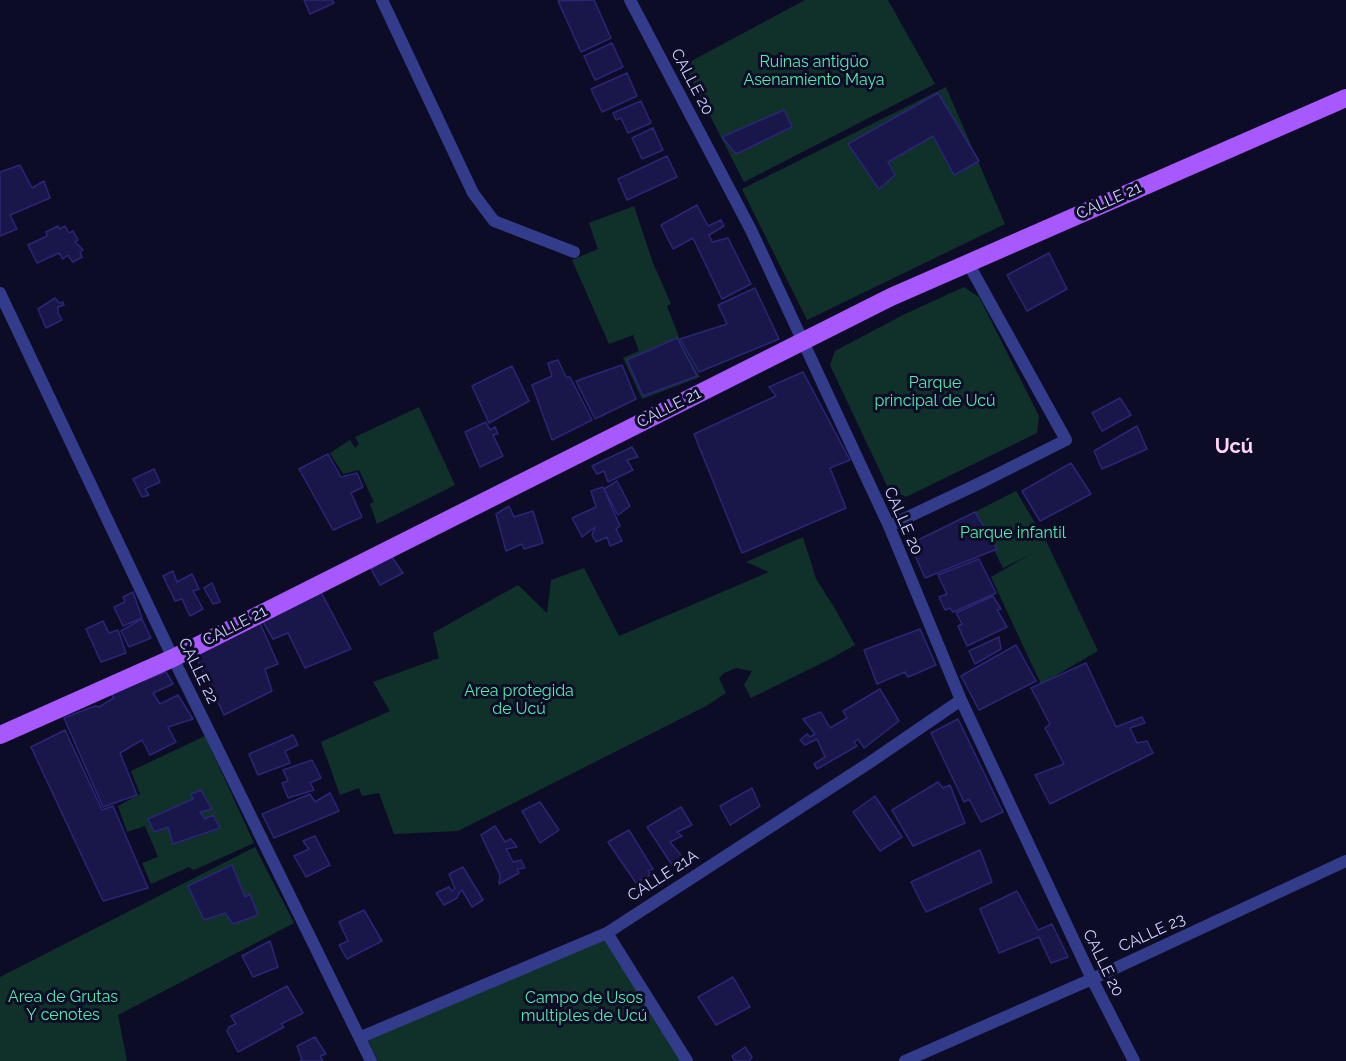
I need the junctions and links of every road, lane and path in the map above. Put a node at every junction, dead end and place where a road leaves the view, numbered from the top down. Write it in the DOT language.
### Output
graph roads {
  1 [pos="382,0"];
  2 [pos="630,0"];
  3 [pos="1346,98"];
  4 [pos="574,252"];
  5 [pos="968,263"];
  6 [pos="0,293"];
  7 [pos="803,340"];
  8 [pos="889,526"];
  9 [pos="172,658"];
  10 [pos="961,700"];
  11 [pos="0,735"];
  12 [pos="1346,861"];
  13 [pos="607,933"];
  14 [pos="1092,979"];
  15 [pos="361,1037"];
  16 [pos="371,1061"];
  17 [pos="687,1061"];
  18 [pos="905,1061"];
  19 [pos="1134,1061"];
  1 -- 4 [label="street"];
  2 -- 7 [label="street, CALLE 20"];
  3 -- 5 [label="main road, CALLE 21"];
  5 -- 7 [label="main road, CALLE 21"];
  5 -- 8 [label="street"];
  6 -- 9 [label="street, CALLE 22"];
  7 -- 8 [label="street, CALLE 20"];
  7 -- 9 [label="main road, CALLE 21"];
  8 -- 10 [label="street, CALLE 20"];
  9 -- 11 [label="main road, CALLE 21"];
  9 -- 15 [label="street, CALLE 22"];
  10 -- 13 [label="street, CALLE 21A"];
  10 -- 14 [label="street, CALLE 20"];
  12 -- 14 [label="street, CALLE 23"];
  13 -- 15 [label="street, CALLE 21A"];
  13 -- 17 [label="street"];
  14 -- 18 [label="street, CALLE 23"];
  14 -- 19 [label="street, CALLE 20"];
  15 -- 16 [label="street, CALLE 22"];
}
